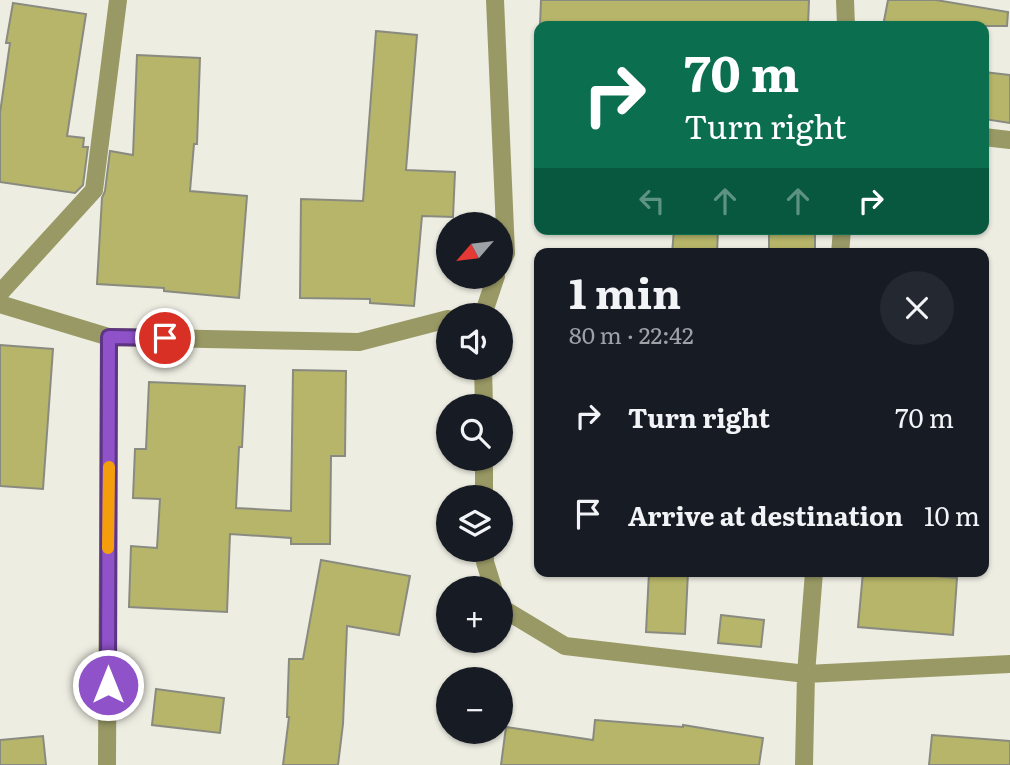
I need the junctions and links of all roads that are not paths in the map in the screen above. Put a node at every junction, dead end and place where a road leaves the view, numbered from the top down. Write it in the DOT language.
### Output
graph roads {
  1 [pos="118,0"];
  2 [pos="495,0"];
  3 [pos="845,0"];
  4 [pos="846,21"];
  5 [pos="989,138"];
  6 [pos="1010,140"];
  7 [pos="504,212"];
  8 [pos="0,293"];
  9 [pos="0,304"];
  10 [pos="436,322"];
  11 [pos="109,337"];
  12 [pos="814,577"];
  13 [pos="513,615"];
  14 [pos="1010,664"];
  15 [pos="806,674"];
  16 [pos="107,765"];
  17 [pos="804,765"];
  1 -- 8 [label="street"];
  2 -- 7 [label="street"];
  3 -- 4 [label="street"];
  5 -- 6 [label="street"];
  9 -- 11 [label="street"];
  10 -- 11 [label="street"];
  11 -- 16 [label="street"];
  12 -- 15 [label="street"];
  13 -- 15 [label="street"];
  14 -- 15 [label="street"];
  15 -- 17 [label="street"];
}
